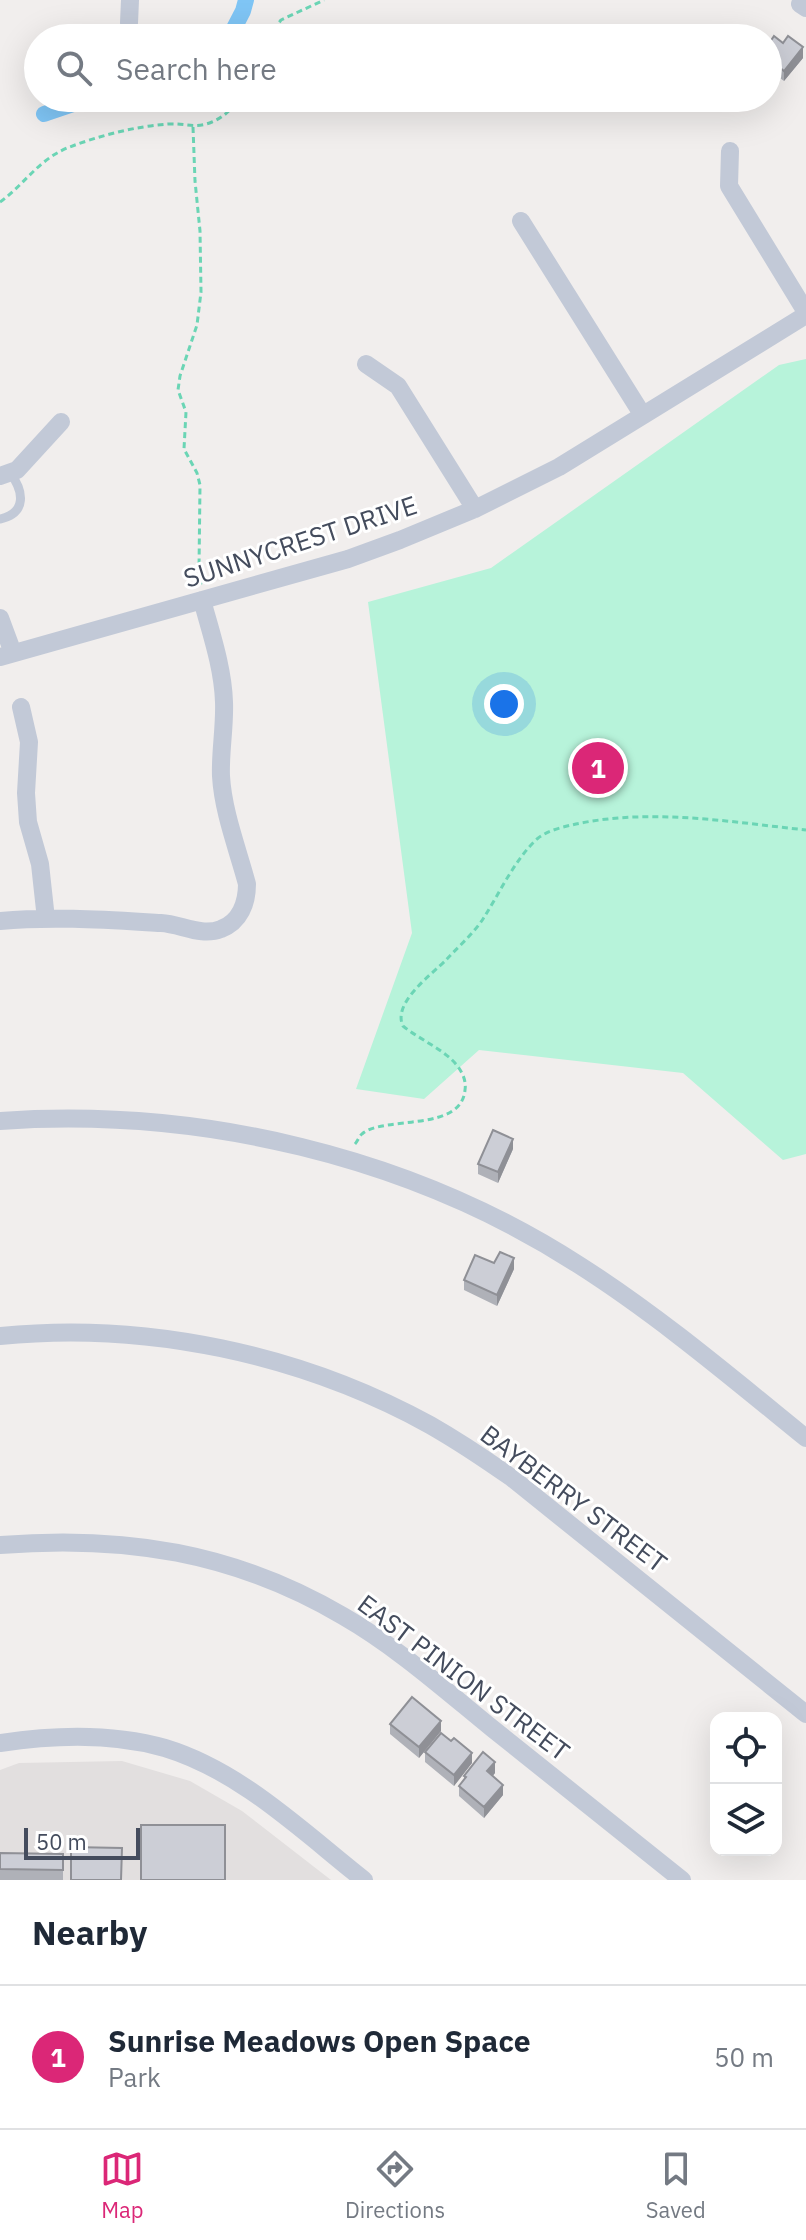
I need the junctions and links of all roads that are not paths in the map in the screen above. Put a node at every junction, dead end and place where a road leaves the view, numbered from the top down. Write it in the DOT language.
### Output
graph roads {
  1 [pos="130,0"];
  2 [pos="129,23"];
  3 [pos="730,151"];
  4 [pos="521,221"];
  5 [pos="806,313"];
  6 [pos="366,364"];
  7 [pos="642,414"];
  8 [pos="61,422"];
  9 [pos="5,474"];
  10 [pos="475,509"];
  11 [pos="0,519"];
  12 [pos="202,600"];
  13 [pos="0,618"];
  14 [pos="7,655"];
  15 [pos="21,707"];
  16 [pos="46,919"];
  17 [pos="0,921"];
  18 [pos="0,1121"];
  19 [pos="0,1336"];
  20 [pos="805,1434"];
  21 [pos="0,1545"];
  22 [pos="806,1714"];
  23 [pos="0,1743"];
  24 [pos="364,1880"];
  25 [pos="682,1880"];
  1 -- 2 [label="street"];
  3 -- 5 [label="street"];
  4 -- 7 [label="street"];
  5 -- 7 [label="street, SUNNYCREST DRIVE"];
  6 -- 10 [label="street"];
  7 -- 10 [label="street, SUNNYCREST DRIVE"];
  8 -- 9 [label="street"];
  9 -- 11 [label="lane"];
  10 -- 12 [label="street, SUNNYCREST DRIVE"];
  12 -- 14 [label="street, SUNNYCREST DRIVE"];
  12 -- 16 [label="street"];
  13 -- 14 [label="street"];
  15 -- 16 [label="street"];
  16 -- 17 [label="street"];
  18 -- 20 [label="street"];
  19 -- 22 [label="street, BAYBERRY STREET"];
  21 -- 25 [label="street, EAST PINION STREET"];
  23 -- 24 [label="street"];
}
